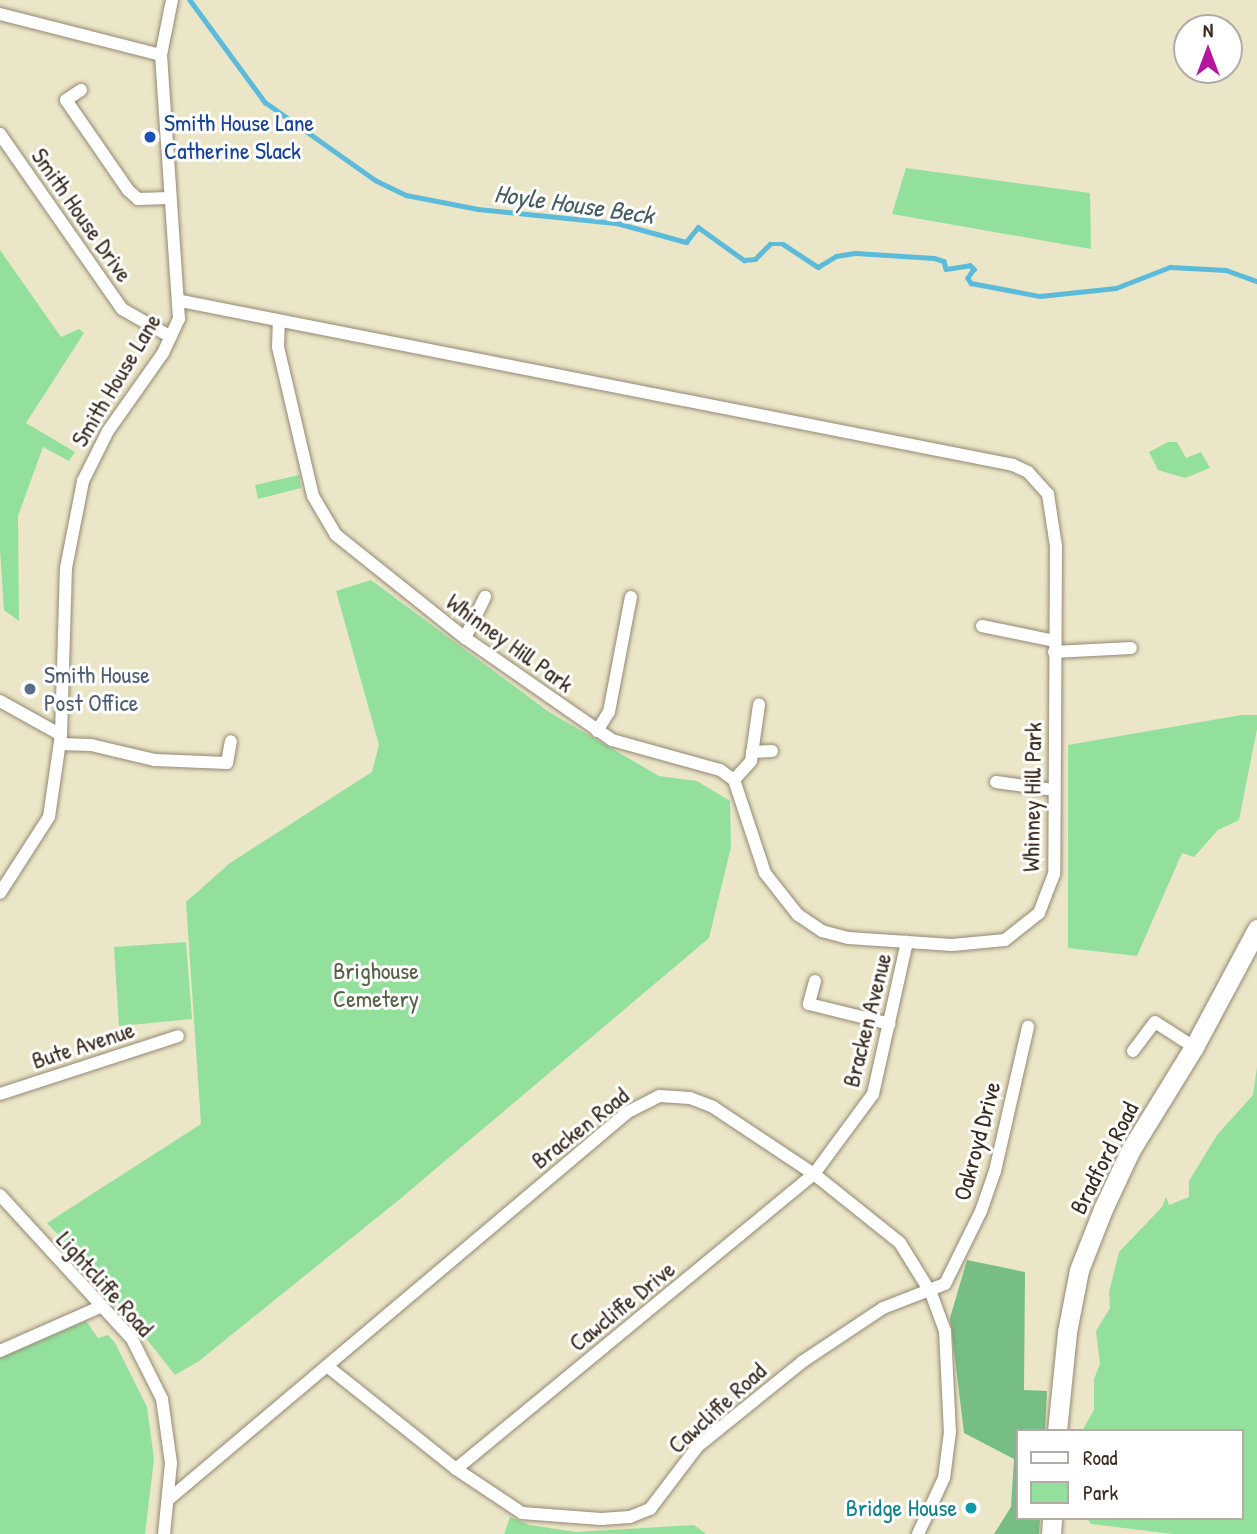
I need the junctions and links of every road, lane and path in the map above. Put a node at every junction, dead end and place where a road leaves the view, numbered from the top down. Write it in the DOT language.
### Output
graph roads {
  1 [pos="172,0"];
  2 [pos="0,14"];
  3 [pos="160,55"];
  4 [pos="81,90"];
  5 [pos="0,134"];
  6 [pos="169,198"];
  7 [pos="181,301"];
  8 [pos="279,323"];
  9 [pos="171,337"];
  10 [pos="485,597"];
  11 [pos="631,597"];
  12 [pos="982,626"];
  13 [pos="465,638"];
  14 [pos="1055,646"];
  15 [pos="1131,648"];
  16 [pos="0,701"];
  17 [pos="760,705"];
  18 [pos="597,731"];
  19 [pos="60,739"];
  20 [pos="231,741"];
  21 [pos="772,751"];
  22 [pos="752,752"];
  23 [pos="734,780"];
  24 [pos="996,782"];
  25 [pos="1054,790"];
  26 [pos="0,893"];
  27 [pos="1257,929"];
  28 [pos="908,942"];
  29 [pos="815,981"];
  30 [pos="890,1024"];
  31 [pos="1028,1027"];
  32 [pos="178,1036"];
  33 [pos="1194,1047"];
  34 [pos="1133,1051"];
  35 [pos="0,1094"];
  36 [pos="814,1174"];
  37 [pos="0,1195"];
  38 [pos="931,1293"];
  39 [pos="102,1306"];
  40 [pos="0,1351"];
  41 [pos="327,1366"];
  42 [pos="1057,1429"];
  43 [pos="456,1469"];
  44 [pos="169,1499"];
  45 [pos="164,1534"];
  46 [pos="918,1534"];
  1 -- 3 [label="street, Smith House Lane"];
  2 -- 3 [label="street"];
  3 -- 6 [label="street, Smith House Lane"];
  4 -- 6 [label="street"];
  5 -- 9 [label="street, Smith House Drive"];
  6 -- 7 [label="street, Smith House Lane"];
  7 -- 8 [label="street, Whinney Hill Park"];
  7 -- 9 [label="street, Smith House Lane"];
  8 -- 13 [label="street, Whinney Hill Park"];
  8 -- 14 [label="street, Whinney Hill Park"];
  9 -- 19 [label="street, Smith House Lane"];
  10 -- 13 [label="street"];
  11 -- 18 [label="street"];
  12 -- 14 [label="street"];
  13 -- 18 [label="street, Whinney Hill Park"];
  14 -- 15 [label="street"];
  14 -- 25 [label="street, Whinney Hill Park"];
  16 -- 19 [label="street"];
  17 -- 22 [label="street"];
  18 -- 23 [label="street, Whinney Hill Park"];
  19 -- 20 [label="street"];
  19 -- 26 [label="street, Smith House Lane"];
  21 -- 22 [label="street"];
  22 -- 23 [label="street"];
  23 -- 28 [label="street, Whinney Hill Park"];
  24 -- 25 [label="street"];
  25 -- 28 [label="street, Whinney Hill Park"];
  27 -- 33 [label="main road, Bradford Road"];
  28 -- 30 [label="street, Bracken Avenue"];
  29 -- 30 [label="street"];
  30 -- 36 [label="street, Bracken Avenue"];
  31 -- 38 [label="street, Oakroyd Drive"];
  32 -- 35 [label="street, Bute Avenue"];
  33 -- 34 [label="street"];
  33 -- 42 [label="main road, Bradford Road"];
  36 -- 38 [label="street, Bracken Road"];
  36 -- 41 [label="street, Bracken Road"];
  36 -- 43 [label="street, Cawcliffe Drive"];
  37 -- 39 [label="street, Lightcliffe Road"];
  38 -- 43 [label="street, Cawcliffe Road"];
  38 -- 46 [label="street, Bracken Road"];
  39 -- 40 [label="street"];
  39 -- 44 [label="street, Lightcliffe Road"];
  41 -- 43 [label="street, Cawcliffe Road"];
  41 -- 44 [label="street, Bracken Road"];
  44 -- 45 [label="street, Lightcliffe Road"];
}
